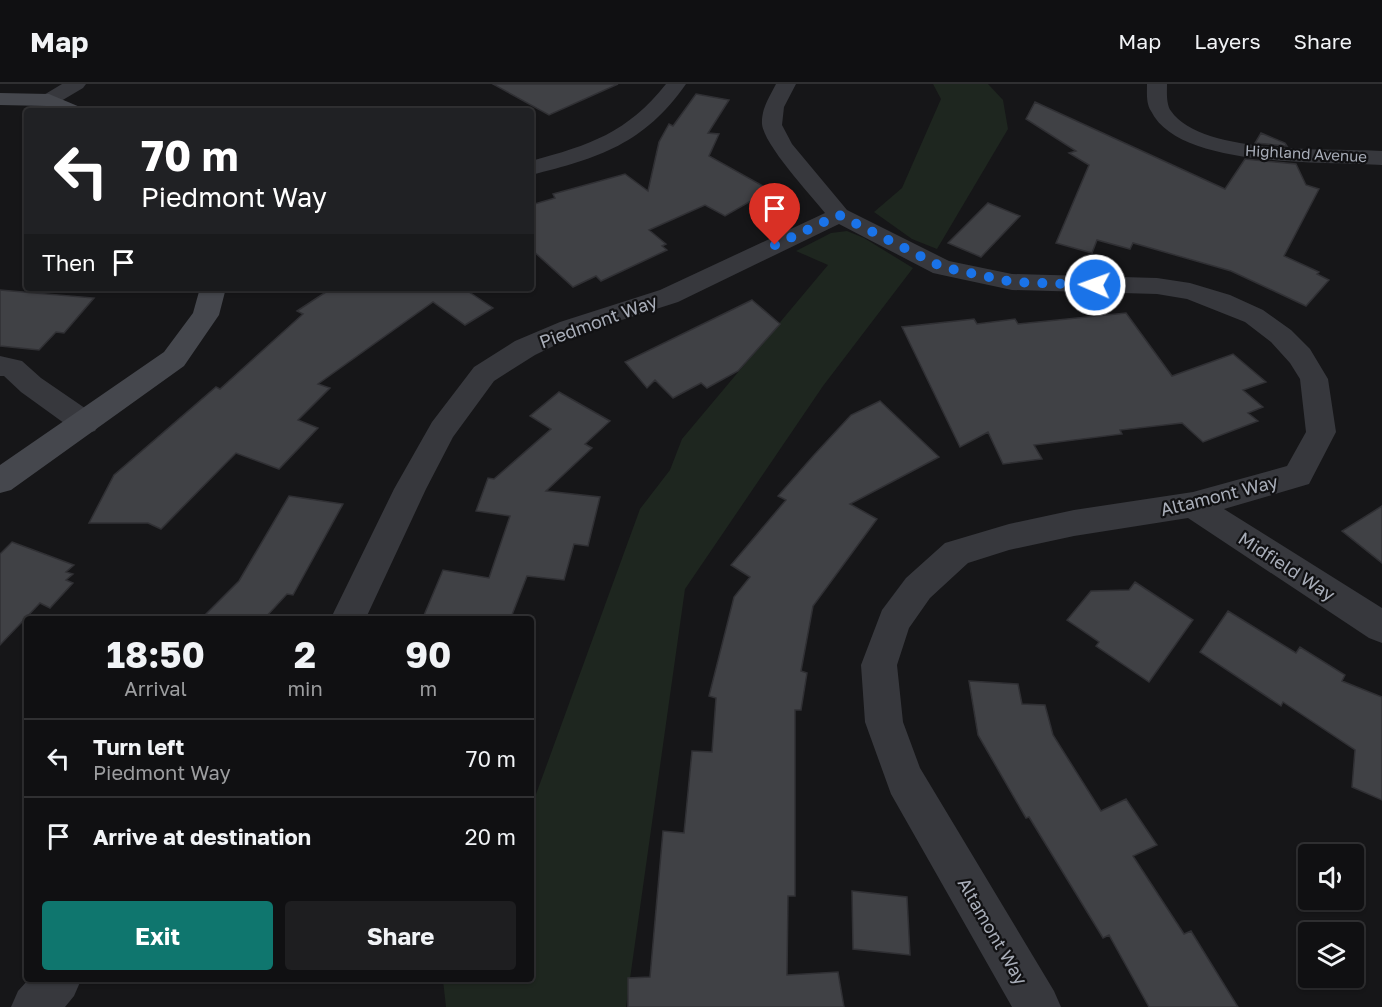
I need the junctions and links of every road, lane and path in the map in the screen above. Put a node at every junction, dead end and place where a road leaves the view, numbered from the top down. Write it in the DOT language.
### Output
graph roads {
  1 [pos="76,84"];
  2 [pos="676,84"];
  3 [pos="786,84"];
  4 [pos="1157,84"];
  5 [pos="0,99"];
  6 [pos="49,100"];
  7 [pos="66,108"];
  8 [pos="1382,158"];
  9 [pos="534,167"];
  10 [pos="839,215"];
  11 [pos="212,291"];
  12 [pos="0,366"];
  13 [pos="85,423"];
  14 [pos="0,482"];
  15 [pos="1193,505"];
  16 [pos="349,616"];
  17 [pos="1382,627"];
  18 [pos="56,982"];
  19 [pos="34,1007"];
  20 [pos="1038,1007"];
  1 -- 6 [label="street"];
  2 -- 9 [label="street"];
  3 -- 10 [label="street, Altamont Way"];
  4 -- 8 [label="street, Highland Avenue"];
  5 -- 6 [label="street"];
  6 -- 7 [label="street"];
  10 -- 15 [label="street, Altamont Way"];
  10 -- 16 [label="street, Piedmont Way"];
  11 -- 13 [label="street"];
  12 -- 13 [label="street"];
  13 -- 14 [label="street"];
  15 -- 17 [label="street, Midfield Way"];
  15 -- 20 [label="street, Altamont Way"];
  18 -- 19 [label="street"];
}
